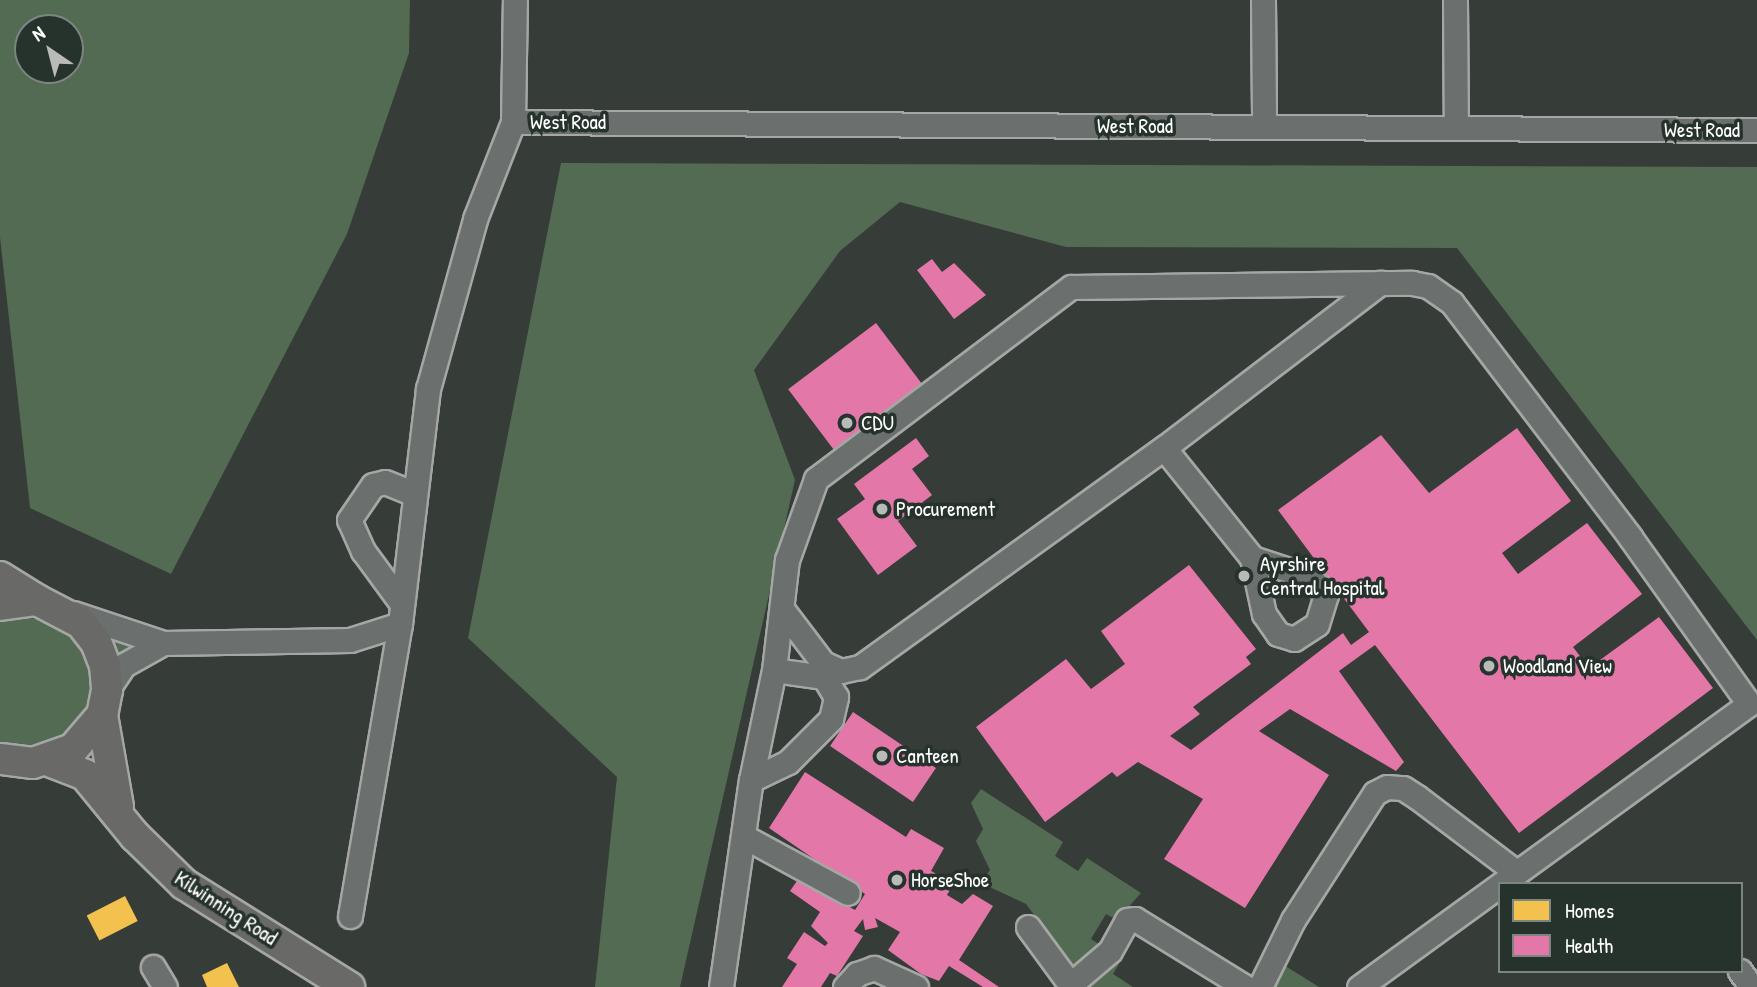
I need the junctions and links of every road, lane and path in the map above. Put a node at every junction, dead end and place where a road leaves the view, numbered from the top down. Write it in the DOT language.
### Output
graph roads {
  1 [pos="515,0"];
  2 [pos="1263,0"];
  3 [pos="1455,0"];
  4 [pos="513,122"];
  5 [pos="1264,127"];
  6 [pos="1456,128"];
  7 [pos="1757,131"];
  8 [pos="1332,283"];
  9 [pos="1380,283"];
  10 [pos="1331,320"];
  11 [pos="1164,448"];
  12 [pos="415,494"];
  13 [pos="1252,558"];
  14 [pos="0,577"];
  15 [pos="49,604"];
  16 [pos="0,605"];
  17 [pos="782,608"];
  18 [pos="401,614"];
  19 [pos="163,643"];
  20 [pos="774,670"];
  21 [pos="104,702"];
  22 [pos="49,761"];
  23 [pos="4,763"];
  24 [pos="751,780"];
  25 [pos="118,811"];
  26 [pos="743,836"];
  27 [pos="1516,872"];
  28 [pos="1502,882"];
  29 [pos="1498,885"];
  30 [pos="848,893"];
  31 [pos="350,916"];
  32 [pos="1028,927"];
  33 [pos="317,979"];
  34 [pos="1071,986"];
  35 [pos="349,987"];
  36 [pos="721,987"];
  37 [pos="845,987"];
  38 [pos="916,987"];
  39 [pos="1245,987"];
  40 [pos="1260,987"];
  41 [pos="1359,987"];
  1 -- 4 [label="street"];
  2 -- 5 [label="street"];
  3 -- 6 [label="street"];
  4 -- 5 [label="street, West Road"];
  4 -- 12 [label="street"];
  5 -- 6 [label="street, West Road"];
  6 -- 7 [label="street, West Road"];
  8 -- 9 [label="street"];
  8 -- 10 [label="street"];
  8 -- 17 [label="street"];
  9 -- 10 [label="street"];
  9 -- 27 [label="street"];
  10 -- 11 [label="street"];
  11 -- 13 [label="street"];
  11 -- 17 [label="street"];
  12 -- 18 [label="street"];
  12 -- 18 [label="street"];
  14 -- 15 [label="main road, Kilwinning Road"];
  15 -- 16 [label="main road"];
  15 -- 19 [label="street"];
  15 -- 21 [label="main road, Kilwinning Road"];
  17 -- 20 [label="street"];
  18 -- 19 [label="street"];
  18 -- 31 [label="street"];
  19 -- 21 [label="street"];
  20 -- 24 [label="street"];
  20 -- 24 [label="street"];
  21 -- 22 [label="main road"];
  21 -- 25 [label="main road, Kilwinning Road"];
  22 -- 23 [label="main road"];
  22 -- 25 [label="main road, Kilwinning Road"];
  24 -- 26 [label="street"];
  25 -- 33 [label="main road, Kilwinning Road"];
  26 -- 30 [label="street"];
  26 -- 36 [label="street"];
  27 -- 28 [label="street"];
  27 -- 40 [label="street"];
  29 -- 41 [label="street"];
  32 -- 34 [label="street"];
  33 -- 35 [label="main road, Kilwinning Road"];
  34 -- 39 [label="street"];
  37 -- 38 [label="street"];
}
